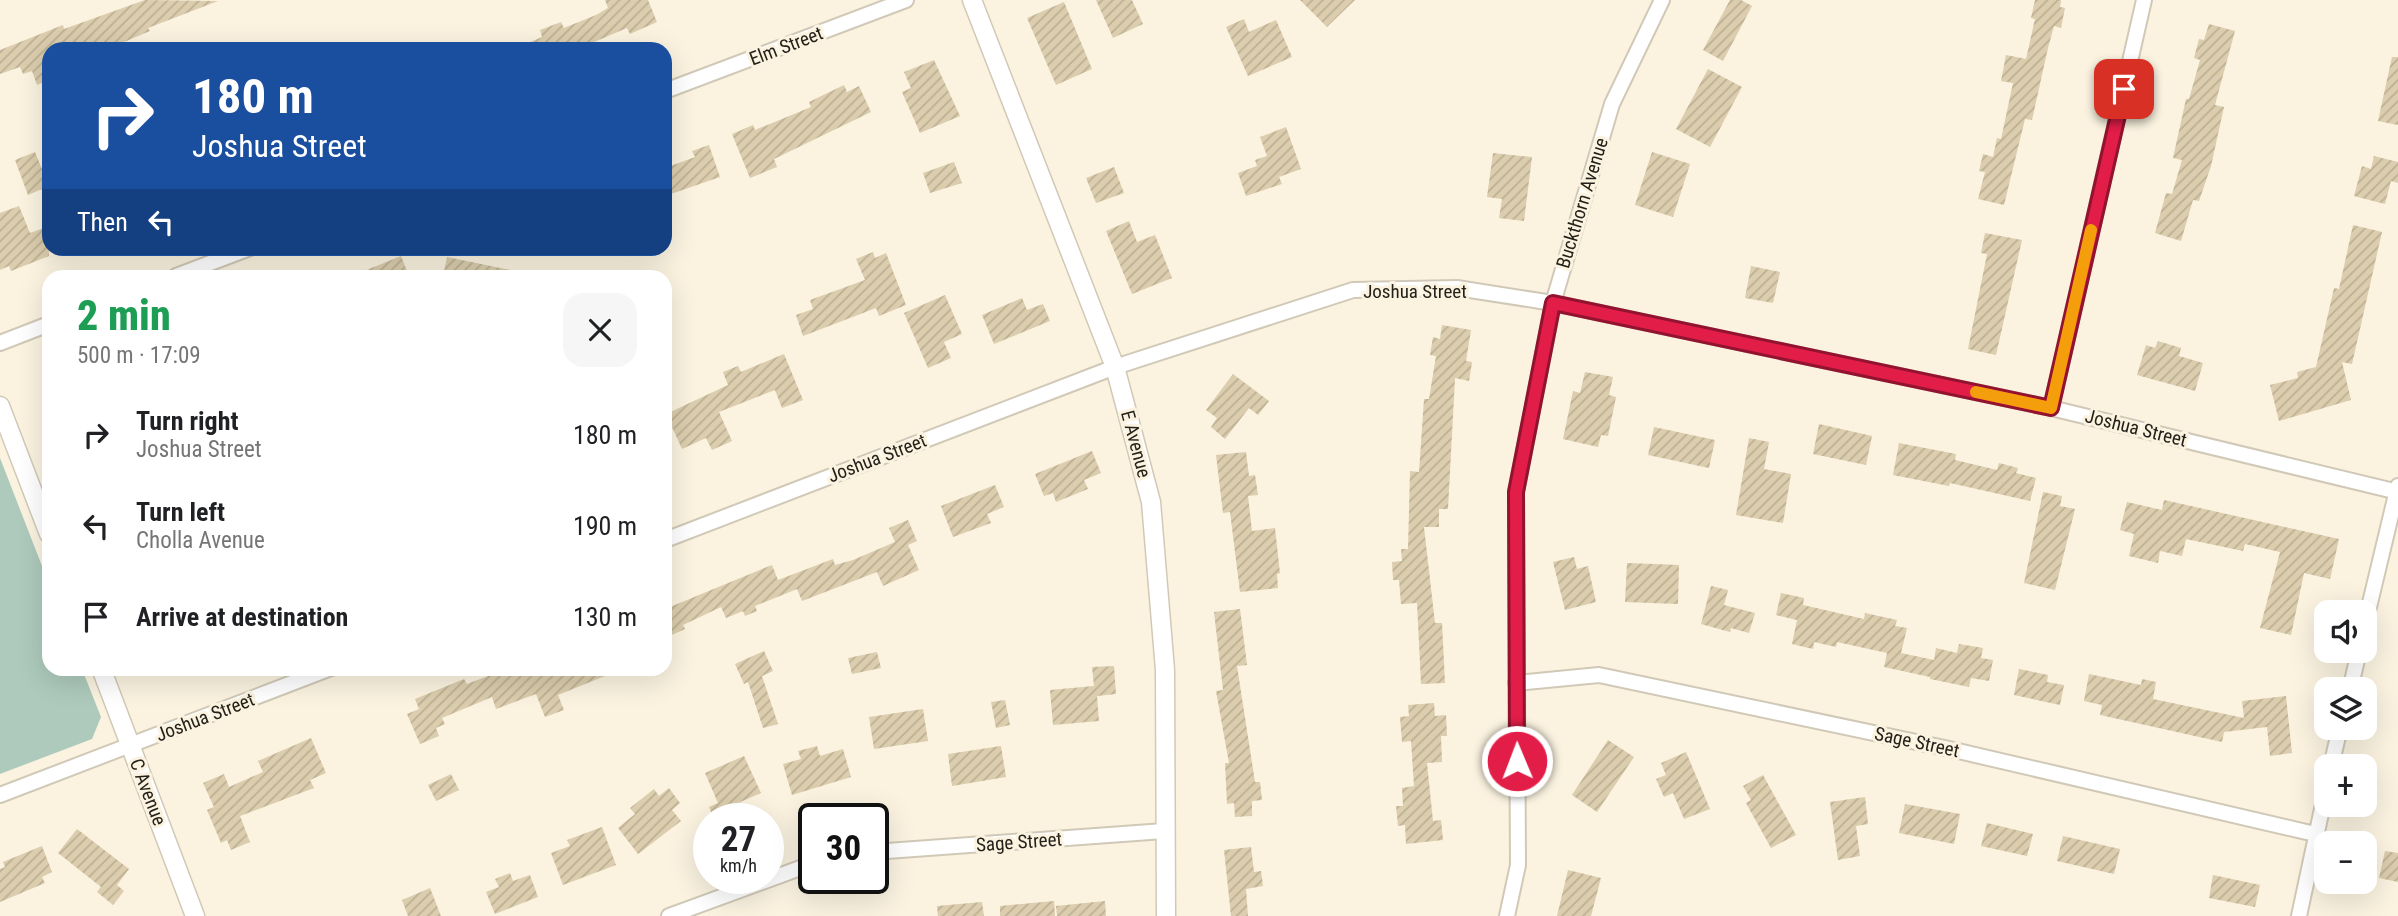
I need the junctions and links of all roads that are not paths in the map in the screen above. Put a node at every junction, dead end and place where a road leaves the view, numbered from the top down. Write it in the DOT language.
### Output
graph roads {
  1 [pos="906,0"];
  2 [pos="972,0"];
  3 [pos="1662,0"];
  4 [pos="2144,0"];
  5 [pos="672,88"];
  6 [pos="229,256"];
  7 [pos="192,270"];
  8 [pos="1553,303"];
  9 [pos="42,327"];
  10 [pos="0,343"];
  11 [pos="1115,367"];
  12 [pos="0,406"];
  13 [pos="2051,408"];
  14 [pos="2398,490"];
  15 [pos="42,516"];
  16 [pos="672,537"];
  17 [pos="2371,600"];
  18 [pos="104,676"];
  19 [pos="310,676"];
  20 [pos="1516,683"];
  21 [pos="131,746"];
  22 [pos="0,795"];
  23 [pos="1164,831"];
  24 [pos="2314,834"];
  25 [pos="2314,839"];
  26 [pos="889,851"];
  27 [pos="798,869"];
  28 [pos="195,916"];
  29 [pos="669,916"];
  30 [pos="1166,916"];
  31 [pos="1507,916"];
  32 [pos="2299,916"];
  1 -- 5 [label="street, Elm Street"];
  2 -- 11 [label="street, E Avenue"];
  3 -- 8 [label="street, Buckthorn Avenue"];
  4 -- 13 [label="street"];
  6 -- 7 [label="street"];
  8 -- 11 [label="street, Joshua Street"];
  8 -- 13 [label="street, Joshua Street"];
  8 -- 20 [label="street, Buckthorn Avenue"];
  9 -- 10 [label="street"];
  11 -- 16 [label="street, Joshua Street"];
  11 -- 23 [label="street, E Avenue"];
  12 -- 15 [label="street"];
  13 -- 14 [label="street, Joshua Street"];
  14 -- 17 [label="street"];
  18 -- 21 [label="street, C Avenue"];
  19 -- 21 [label="street, Joshua Street"];
  20 -- 24 [label="street, Sage Street"];
  20 -- 31 [label="street, Buckthorn Avenue"];
  21 -- 22 [label="street, Joshua Street"];
  21 -- 28 [label="street, C Avenue"];
  23 -- 26 [label="street, Sage Street"];
  23 -- 30 [label="street, E Avenue"];
  25 -- 32 [label="street"];
  27 -- 29 [label="street"];
}
